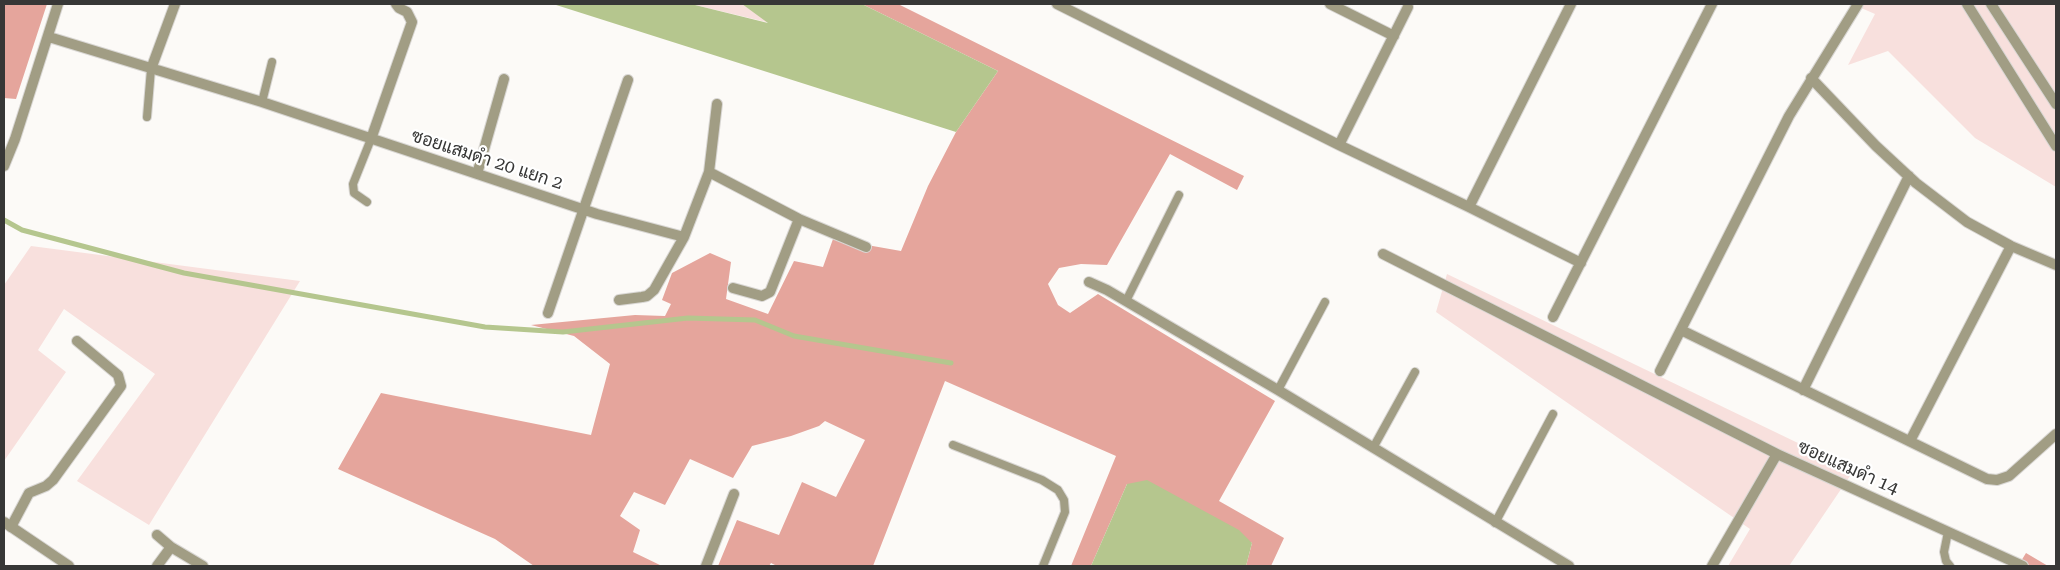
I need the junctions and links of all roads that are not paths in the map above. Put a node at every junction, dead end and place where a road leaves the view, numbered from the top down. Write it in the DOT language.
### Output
graph roads {
  1 [pos="58,4"];
  2 [pos="175,4"];
  3 [pos="396,4"];
  4 [pos="1056,4"];
  5 [pos="1330,4"];
  6 [pos="1712,4"];
  7 [pos="1858,4"];
  8 [pos="1967,4"];
  9 [pos="1991,4"];
  10 [pos="1568,5"];
  11 [pos="1408,7"];
  12 [pos="1394,36"];
  13 [pos="49,37"];
  14 [pos="272,62"];
  15 [pos="151,70"];
  16 [pos="1811,78"];
  17 [pos="504,79"];
  18 [pos="628,80"];
  19 [pos="262,102"];
  20 [pos="717,104"];
  21 [pos="2056,104"];
  22 [pos="147,117"];
  23 [pos="371,139"];
  24 [pos="1339,145"];
  25 [pos="2056,146"];
  26 [pos="4,166"];
  27 [pos="710,172"];
  28 [pos="477,174"];
  29 [pos="1909,176"];
  30 [pos="1179,195"];
  31 [pos="367,202"];
  32 [pos="1469,207"];
  33 [pos="583,208"];
  34 [pos="800,219"];
  35 [pos="684,237"];
  36 [pos="2011,246"];
  37 [pos="866,247"];
  38 [pos="1383,254"];
  39 [pos="1581,263"];
  40 [pos="2056,265"];
  41 [pos="1090,282"];
  42 [pos="734,288"];
  43 [pos="619,300"];
  44 [pos="1126,302"];
  45 [pos="1325,302"];
  46 [pos="548,313"];
  47 [pos="1553,317"];
  48 [pos="1681,330"];
  49 [pos="77,341"];
  50 [pos="1660,371"];
  51 [pos="1415,372"];
  52 [pos="1278,390"];
  53 [pos="1803,390"];
  54 [pos="1553,414"];
  55 [pos="2056,434"];
  56 [pos="1910,441"];
  57 [pos="953,445"];
  58 [pos="1373,448"];
  59 [pos="1777,454"];
  60 [pos="734,494"];
  61 [pos="1495,523"];
  62 [pos="7,525"];
  63 [pos="1948,532"];
  64 [pos="157,535"];
  65 [pos="171,547"];
  66 [pos="64,565"];
  67 [pos="157,566"];
  68 [pos="203,566"];
  69 [pos="706,566"];
  70 [pos="1043,566"];
  71 [pos="1569,566"];
  72 [pos="1712,566"];
  73 [pos="1950,566"];
  74 [pos="2023,566"];
  1 -- 13 [label="street"];
  2 -- 15 [label="street"];
  3 -- 23 [label="street"];
  4 -- 24 [label="street"];
  5 -- 12 [label="street"];
  6 -- 39 [label="street"];
  7 -- 16 [label="street"];
  8 -- 25 [label="street"];
  9 -- 21 [label="street"];
  10 -- 32 [label="street"];
  11 -- 12 [label="street"];
  12 -- 24 [label="street"];
  13 -- 15 [label="street, ซอยแสมดำ 20 แยก 2"];
  13 -- 26 [label="street"];
  14 -- 19 [label="lane"];
  15 -- 19 [label="street, ซอยแสมดำ 20 แยก 2"];
  15 -- 22 [label="lane"];
  16 -- 29 [label="street"];
  16 -- 48 [label="street"];
  17 -- 28 [label="street"];
  18 -- 33 [label="street"];
  19 -- 23 [label="street, ซอยแสมดำ 20 แยก 2"];
  20 -- 27 [label="street"];
  23 -- 28 [label="street, ซอยแสมดำ 20 แยก 2"];
  23 -- 31 [label="lane"];
  24 -- 32 [label="street"];
  27 -- 34 [label="street"];
  27 -- 35 [label="street"];
  28 -- 33 [label="street, ซอยแสมดำ 20 แยก 2"];
  29 -- 36 [label="street"];
  29 -- 53 [label="street"];
  30 -- 44 [label="lane"];
  32 -- 39 [label="street"];
  33 -- 35 [label="street, ซอยแสมดำ 20 แยก 2"];
  33 -- 46 [label="street"];
  34 -- 37 [label="street"];
  34 -- 42 [label="street"];
  35 -- 43 [label="street"];
  36 -- 40 [label="street"];
  36 -- 56 [label="street"];
  38 -- 59 [label="street"];
  39 -- 47 [label="street"];
  41 -- 44 [label="street"];
  44 -- 52 [label="street"];
  45 -- 52 [label="lane"];
  48 -- 50 [label="street"];
  48 -- 53 [label="street"];
  49 -- 62 [label="street"];
  51 -- 58 [label="lane"];
  52 -- 58 [label="street"];
  53 -- 56 [label="street"];
  54 -- 61 [label="lane"];
  55 -- 56 [label="street"];
  57 -- 70 [label="lane"];
  58 -- 61 [label="street"];
  59 -- 63 [label="street, ซอยแสมดำ 14"];
  59 -- 72 [label="street, ซอยแสมดำ 14"];
  60 -- 69 [label="street"];
  61 -- 71 [label="street"];
  62 -- 66 [label="street"];
  63 -- 73 [label="lane"];
  63 -- 74 [label="street, ซอยแสมดำ 14"];
  64 -- 65 [label="street"];
  65 -- 67 [label="street"];
  65 -- 68 [label="street"];
}
